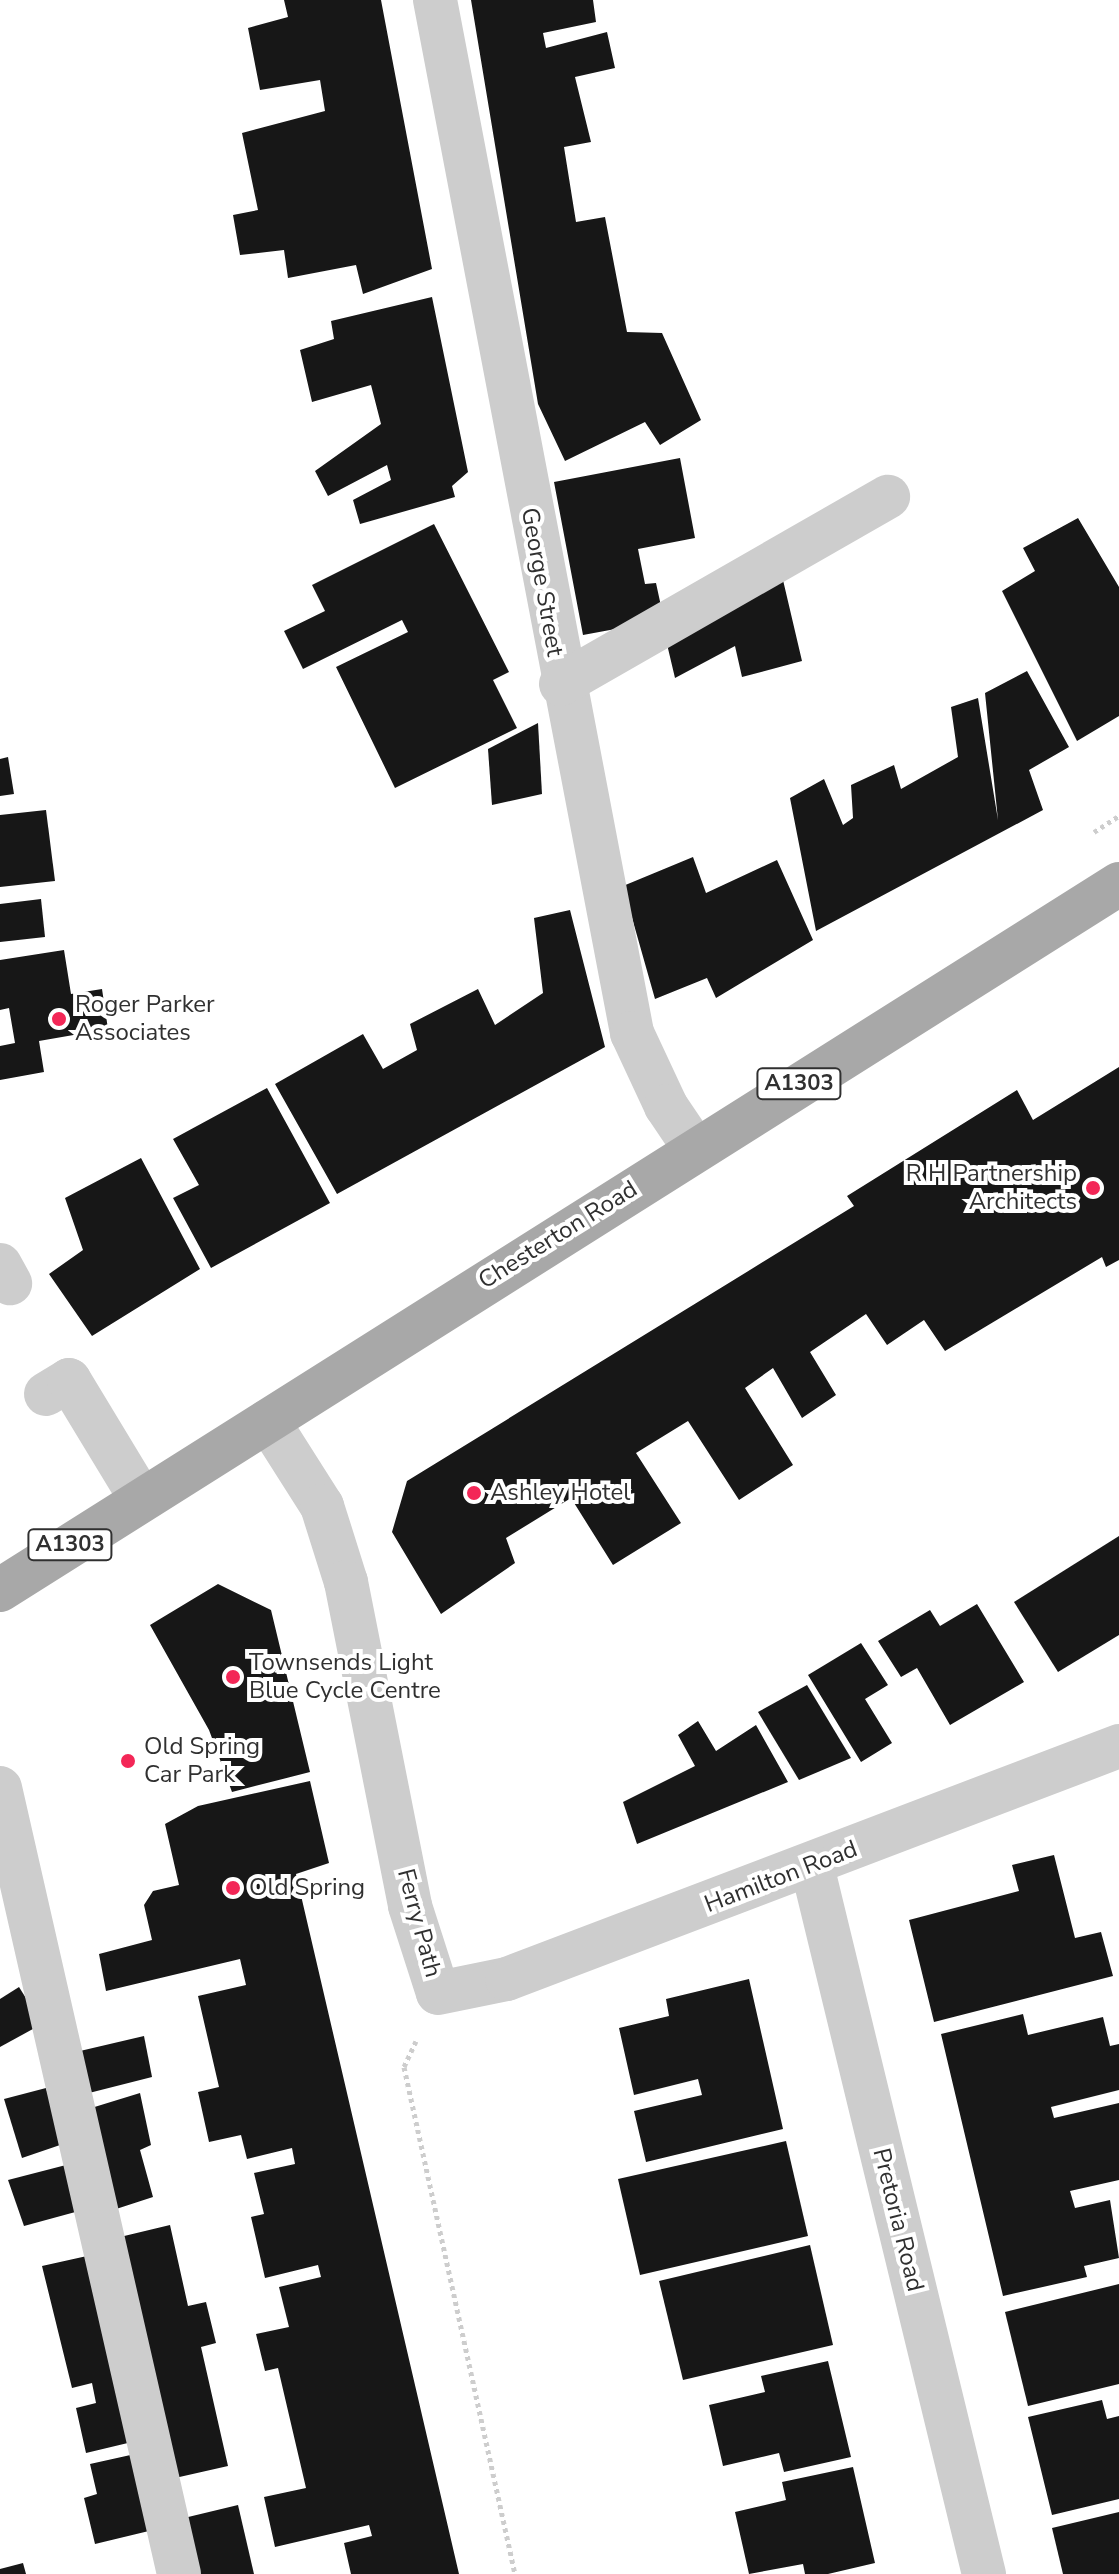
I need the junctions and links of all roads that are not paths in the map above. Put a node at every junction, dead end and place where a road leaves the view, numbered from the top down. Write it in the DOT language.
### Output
graph roads {
  1 [pos="435,0"];
  2 [pos="888,497"];
  3 [pos="561,684"];
  4 [pos="1119,884"];
  5 [pos="695,1149"];
  6 [pos="58,1387"];
  7 [pos="268,1421"];
  8 [pos="141,1499"];
  9 [pos="0,1590"];
  10 [pos="1119,1746"];
  11 [pos="0,1788"];
  12 [pos="812,1866"];
  13 [pos="438,1993"];
  14 [pos="179,2574"];
  15 [pos="984,2574"];
  1 -- 3 [label="street, George Street"];
  2 -- 3 [label="street"];
  3 -- 5 [label="street, George Street"];
  4 -- 5 [label="main road, Chesterton Road / A1303"];
  5 -- 7 [label="main road, Chesterton Road / A1303"];
  6 -- 8 [label="street"];
  7 -- 8 [label="main road, Chesterton Road / A1303"];
  7 -- 13 [label="street, Ferry Path"];
  8 -- 9 [label="main road, Chesterton Road / A1303"];
  10 -- 12 [label="street, Hamilton Road"];
  11 -- 14 [label="street"];
  12 -- 13 [label="street, Hamilton Road"];
  12 -- 15 [label="street, Pretoria Road"];
}
